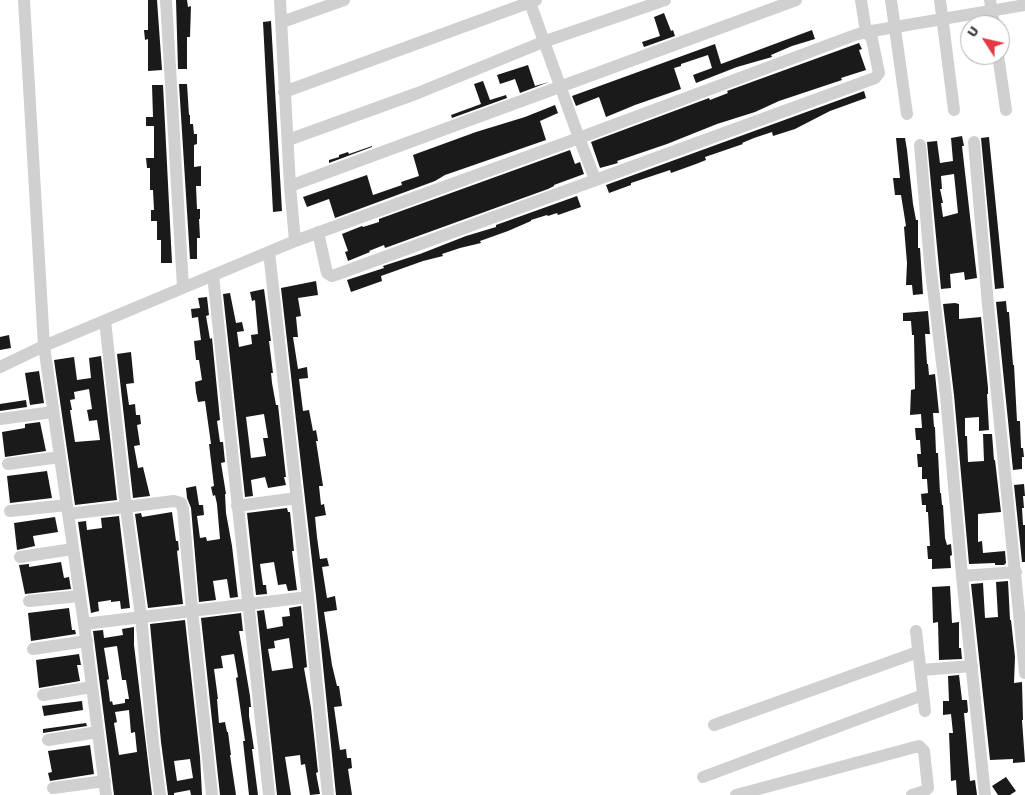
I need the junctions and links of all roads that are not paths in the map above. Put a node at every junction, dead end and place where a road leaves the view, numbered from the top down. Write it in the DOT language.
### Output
graph roads {
  1 [pos="24,0"];
  2 [pos="166,0"];
  3 [pos="280,0"];
  4 [pos="344,0"];
  5 [pos="665,0"];
  6 [pos="796,0"];
  7 [pos="861,0"];
  8 [pos="891,0"];
  9 [pos="940,0"];
  10 [pos="532,1"];
  11 [pos="991,5"];
  12 [pos="1025,5"];
  13 [pos="942,18"];
  14 [pos="282,22"];
  15 [pos="895,26"];
  16 [pos="866,32"];
  17 [pos="544,42"];
  18 [pos="999,65"];
  19 [pos="561,87"];
  20 [pos="284,92"];
  21 [pos="954,110"];
  22 [pos="1006,110"];
  23 [pos="907,114"];
  24 [pos="579,138"];
  25 [pos="288,140"];
  26 [pos="974,142"];
  27 [pos="920,144"];
  28 [pos="595,179"];
  29 [pos="290,186"];
  30 [pos="318,232"];
  31 [pos="294,241"];
  32 [pos="269,252"];
  33 [pos="213,275"];
  34 [pos="183,287"];
  35 [pos="104,321"];
  36 [pos="44,346"];
  37 [pos="0,367"];
  38 [pos="53,412"];
  39 [pos="0,419"];
  40 [pos="60,457"];
  41 [pos="8,464"];
  42 [pos="297,498"];
  43 [pos="237,506"];
  44 [pos="126,508"];
  45 [pos="67,509"];
  46 [pos="10,511"];
  47 [pos="73,549"];
  48 [pos="20,556"];
  49 [pos="1016,572"];
  50 [pos="962,576"];
  51 [pos="80,596"];
  52 [pos="308,597"];
  53 [pos="29,601"];
  54 [pos="248,603"];
  55 [pos="192,610"];
  56 [pos="141,616"];
  57 [pos="84,624"];
  58 [pos="916,631"];
  59 [pos="87,641"];
  60 [pos="33,649"];
  61 [pos="918,652"];
  62 [pos="972,666"];
  63 [pos="920,670"];
  64 [pos="1025,673"];
  65 [pos="92,687"];
  66 [pos="43,695"];
  67 [pos="923,695"];
  68 [pos="925,711"];
  69 [pos="714,726"];
  70 [pos="98,732"];
  71 [pos="48,740"];
  72 [pos="703,777"];
  73 [pos="104,781"];
  74 [pos="53,788"];
  75 [pos="106,795"];
  76 [pos="160,795"];
  77 [pos="212,795"];
  78 [pos="269,795"];
  79 [pos="328,795"];
  80 [pos="736,795"];
  81 [pos="912,795"];
  82 [pos="985,795"];
  1 -- 36 [label="street"];
  2 -- 34 [label="street"];
  3 -- 14 [label="street"];
  4 -- 14 [label="street"];
  5 -- 17 [label="street"];
  6 -- 19 [label="street"];
  7 -- 16 [label="street"];
  8 -- 15 [label="street"];
  9 -- 13 [label="street"];
  10 -- 17 [label="street"];
  10 -- 20 [label="street"];
  11 -- 12 [label="street"];
  11 -- 13 [label="street"];
  13 -- 15 [label="street"];
  13 -- 21 [label="street"];
  14 -- 20 [label="street"];
  15 -- 16 [label="street"];
  15 -- 23 [label="street"];
  16 -- 24 [label="street"];
  16 -- 28 [label="street"];
  17 -- 19 [label="street"];
  17 -- 25 [label="street"];
  18 -- 22 [label="street"];
  19 -- 24 [label="street"];
  19 -- 29 [label="street"];
  20 -- 25 [label="street"];
  24 -- 28 [label="street"];
  24 -- 30 [label="street"];
  25 -- 29 [label="street"];
  26 -- 49 [label="street"];
  27 -- 50 [label="street"];
  28 -- 30 [label="street"];
  29 -- 31 [label="street"];
  30 -- 31 [label="street"];
  31 -- 32 [label="street"];
  32 -- 33 [label="street"];
  32 -- 42 [label="street"];
  33 -- 34 [label="street"];
  33 -- 43 [label="street"];
  34 -- 35 [label="street"];
  35 -- 36 [label="street"];
  35 -- 44 [label="street"];
  36 -- 37 [label="street"];
  36 -- 38 [label="street"];
  38 -- 39 [label="street"];
  38 -- 40 [label="street"];
  40 -- 41 [label="street"];
  40 -- 45 [label="street"];
  42 -- 43 [label="street"];
  42 -- 52 [label="street"];
  43 -- 54 [label="street"];
  44 -- 45 [label="street"];
  44 -- 55 [label="street"];
  44 -- 56 [label="street"];
  45 -- 46 [label="street"];
  45 -- 47 [label="street"];
  47 -- 48 [label="street"];
  47 -- 51 [label="street"];
  49 -- 50 [label="street"];
  49 -- 64 [label="street"];
  50 -- 62 [label="street"];
  51 -- 53 [label="street"];
  51 -- 57 [label="street"];
  52 -- 54 [label="street"];
  52 -- 79 [label="street"];
  54 -- 55 [label="street"];
  54 -- 78 [label="street"];
  55 -- 56 [label="street"];
  55 -- 77 [label="street"];
  56 -- 57 [label="street"];
  56 -- 76 [label="street"];
  57 -- 59 [label="street"];
  58 -- 61 [label="street"];
  59 -- 60 [label="street"];
  59 -- 65 [label="street"];
  61 -- 63 [label="street"];
  61 -- 69 [label="street"];
  62 -- 63 [label="street"];
  62 -- 82 [label="street"];
  63 -- 67 [label="street"];
  65 -- 66 [label="street"];
  65 -- 70 [label="street"];
  67 -- 68 [label="street"];
  67 -- 72 [label="street"];
  70 -- 71 [label="street"];
  70 -- 73 [label="street"];
  73 -- 74 [label="street"];
  73 -- 75 [label="street"];
  80 -- 81 [label="street"];
}
